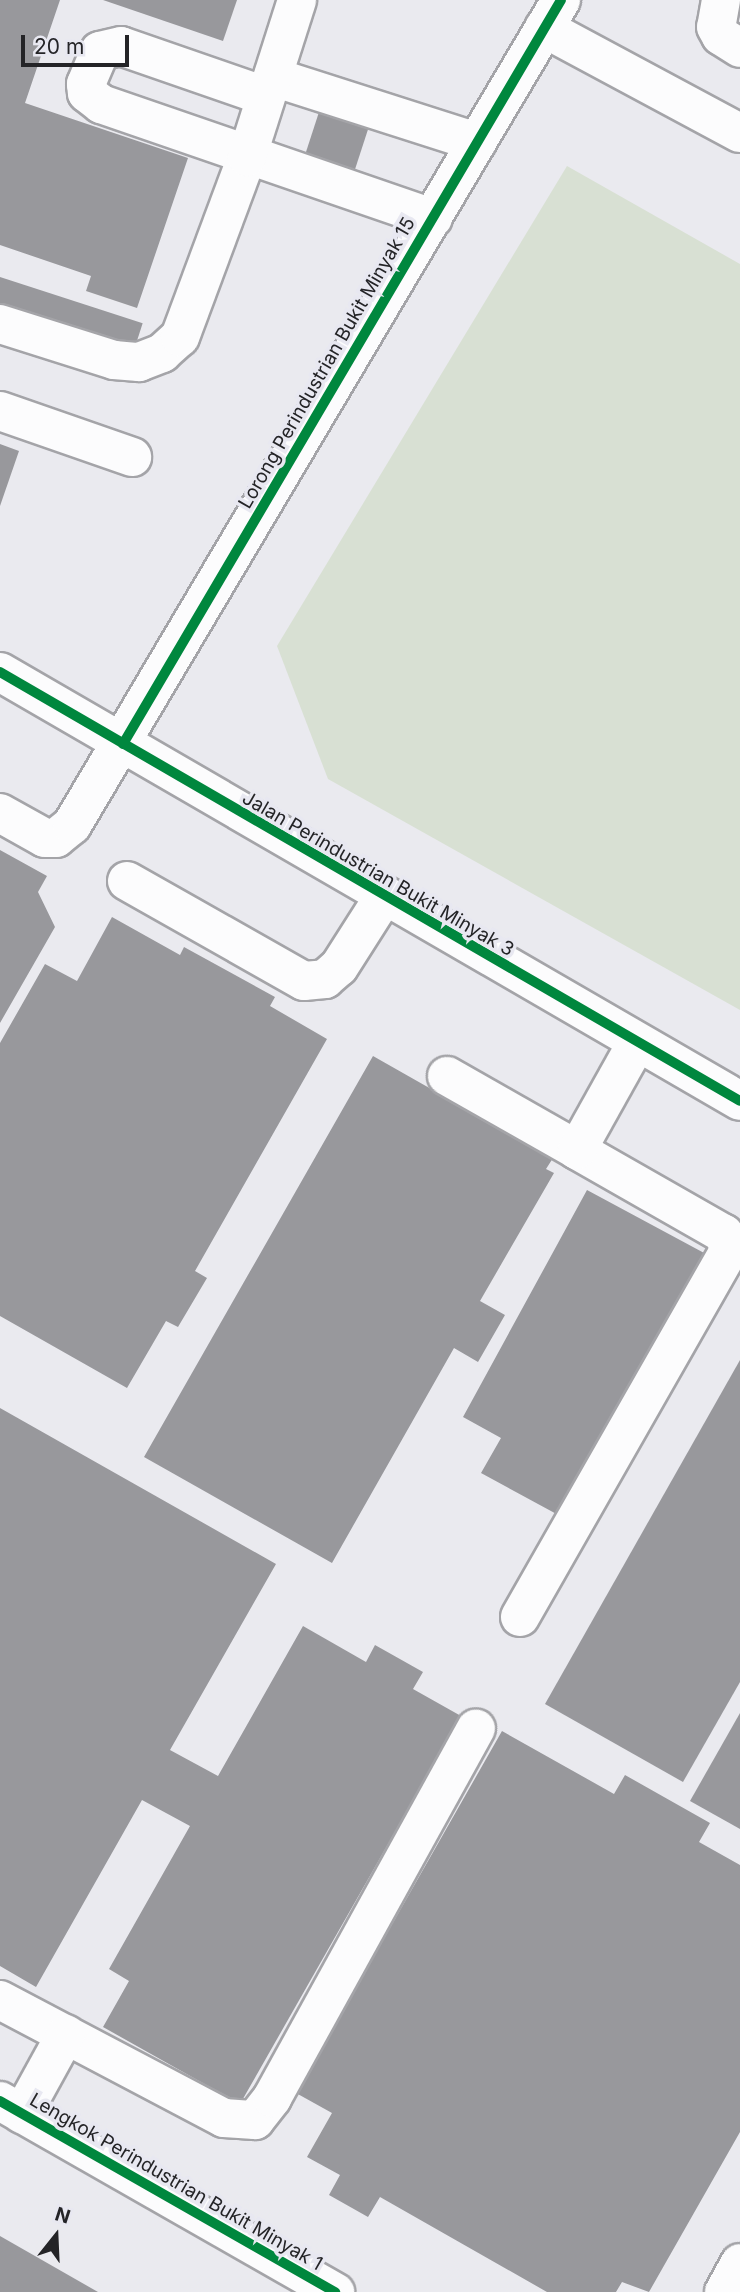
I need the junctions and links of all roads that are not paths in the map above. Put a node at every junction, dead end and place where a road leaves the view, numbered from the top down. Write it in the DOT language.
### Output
graph roads {
  1 [pos="297,0"];
  2 [pos="721,0"];
  3 [pos="553,14"];
  4 [pos="740,48"];
  5 [pos="269,87"];
  6 [pos="740,133"];
  7 [pos="477,142"];
  8 [pos="247,157"];
  9 [pos="433,218"];
  10 [pos="0,324"];
  11 [pos="0,411"];
  12 [pos="132,457"];
  13 [pos="0,672"];
  14 [pos="123,744"];
  15 [pos="0,813"];
  16 [pos="127,881"];
  17 [pos="383,898"];
  18 [pos="636,1044"];
  19 [pos="447,1076"];
  20 [pos="740,1101"];
  21 [pos="577,1150"];
  22 [pos="520,1617"];
  23 [pos="476,1729"];
  24 [pos="0,2000"];
  25 [pos="66,2034"];
  26 [pos="11,2108"];
  27 [pos="740,2263"];
  28 [pos="335,2292"];
  29 [pos="724,2292"];
  1 -- 5 [label="street"];
  2 -- 4 [label="street"];
  3 -- 6 [label="street"];
  3 -- 7 [label="street, Lorong Perindustrian Bukit Minyak 15"];
  5 -- 7 [label="street"];
  5 -- 8 [label="street"];
  5 -- 8 [label="street"];
  7 -- 9 [label="street, Lorong Perindustrian Bukit Minyak 15"];
  8 -- 9 [label="street"];
  8 -- 10 [label="street"];
  9 -- 14 [label="street, Lorong Perindustrian Bukit Minyak 15"];
  11 -- 12 [label="street"];
  13 -- 14 [label="street, Jalan Perindustrian Bukit Minyak 3"];
  14 -- 15 [label="street, Lorong Perindustrian Bukit Minyak 15"];
  14 -- 17 [label="street, Jalan Perindustrian Bukit Minyak 3"];
  16 -- 17 [label="street"];
  17 -- 18 [label="street, Jalan Perindustrian Bukit Minyak 3"];
  18 -- 20 [label="street, Jalan Perindustrian Bukit Minyak 3"];
  18 -- 21 [label="street"];
  19 -- 21 [label="street"];
  21 -- 22 [label="street"];
  23 -- 25 [label="street"];
  24 -- 25 [label="street"];
  25 -- 26 [label="street"];
  26 -- 28 [label="street, Lengkok Perindustrian Bukit Minyak 1"];
  27 -- 29 [label="street"];
}
